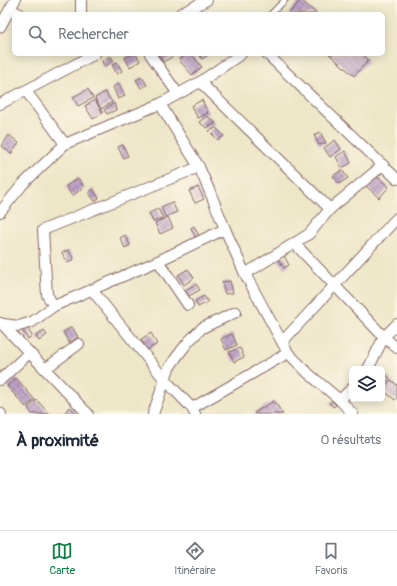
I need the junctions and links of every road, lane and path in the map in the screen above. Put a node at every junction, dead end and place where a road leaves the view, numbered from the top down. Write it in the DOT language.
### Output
graph roads {
  1 [pos="81,0"];
  2 [pos="207,0"];
  3 [pos="285,0"];
  4 [pos="12,5"];
  5 [pos="81,12"];
  6 [pos="184,12"];
  7 [pos="273,12"];
  8 [pos="0,27"];
  9 [pos="151,56"];
  10 [pos="238,56"];
  11 [pos="269,56"];
  12 [pos="82,57"];
  13 [pos="200,82"];
  14 [pos="26,90"];
  15 [pos="178,94"];
  16 [pos="0,104"];
  17 [pos="160,104"];
  18 [pos="65,144"];
  19 [pos="383,165"];
  20 [pos="199,167"];
  21 [pos="397,179"];
  22 [pos="330,208"];
  23 [pos="0,212"];
  24 [pos="397,218"];
  25 [pos="225,230"];
  26 [pos="294,243"];
  27 [pos="158,261"];
  28 [pos="245,274"];
  29 [pos="335,285"];
  30 [pos="92,290"];
  31 [pos="188,305"];
  32 [pos="54,306"];
  33 [pos="236,312"];
  34 [pos="1,323"];
  35 [pos="397,324"];
  36 [pos="384,337"];
  37 [pos="282,342"];
  38 [pos="79,344"];
  39 [pos="397,348"];
  40 [pos="29,353"];
  41 [pos="288,353"];
  42 [pos="370,366"];
  43 [pos="45,369"];
  44 [pos="0,380"];
  45 [pos="165,380"];
  46 [pos="349,391"];
  47 [pos="340,400"];
  48 [pos="194,411"];
  49 [pos="88,414"];
  50 [pos="153,414"];
  51 [pos="353,414"];
  1 -- 5 [label="street"];
  2 -- 6 [label="street"];
  3 -- 7 [label="lane"];
  4 -- 8 [label="street"];
  9 -- 15 [label="street"];
  10 -- 13 [label="street"];
  11 -- 19 [label="street"];
  12 -- 14 [label="street"];
  13 -- 15 [label="street"];
  13 -- 22 [label="street"];
  14 -- 16 [label="street"];
  14 -- 18 [label="street"];
  15 -- 17 [label="street"];
  17 -- 18 [label="street"];
  17 -- 20 [label="street"];
  18 -- 23 [label="street"];
  19 -- 21 [label="street"];
  19 -- 22 [label="street"];
  20 -- 25 [label="street"];
  20 -- 32 [label="street"];
  22 -- 26 [label="street"];
  24 -- 29 [label="street"];
  25 -- 27 [label="street"];
  25 -- 28 [label="street"];
  26 -- 28 [label="street"];
  26 -- 29 [label="street"];
  27 -- 30 [label="street"];
  27 -- 31 [label="street"];
  28 -- 37 [label="street"];
  29 -- 36 [label="street"];
  29 -- 37 [label="street"];
  30 -- 32 [label="street"];
  30 -- 45 [label="street"];
  32 -- 34 [label="street"];
  33 -- 45 [label="street"];
  34 -- 40 [label="street"];
  35 -- 36 [label="street"];
  36 -- 39 [label="street"];
  36 -- 42 [label="street"];
  37 -- 41 [label="street"];
  38 -- 43 [label="street"];
  40 -- 43 [label="street"];
  40 -- 44 [label="street"];
  41 -- 47 [label="street"];
  41 -- 48 [label="street"];
  43 -- 49 [label="street"];
  45 -- 48 [label="street"];
  45 -- 50 [label="street"];
  46 -- 47 [label="street"];
  47 -- 51 [label="street"];
}
